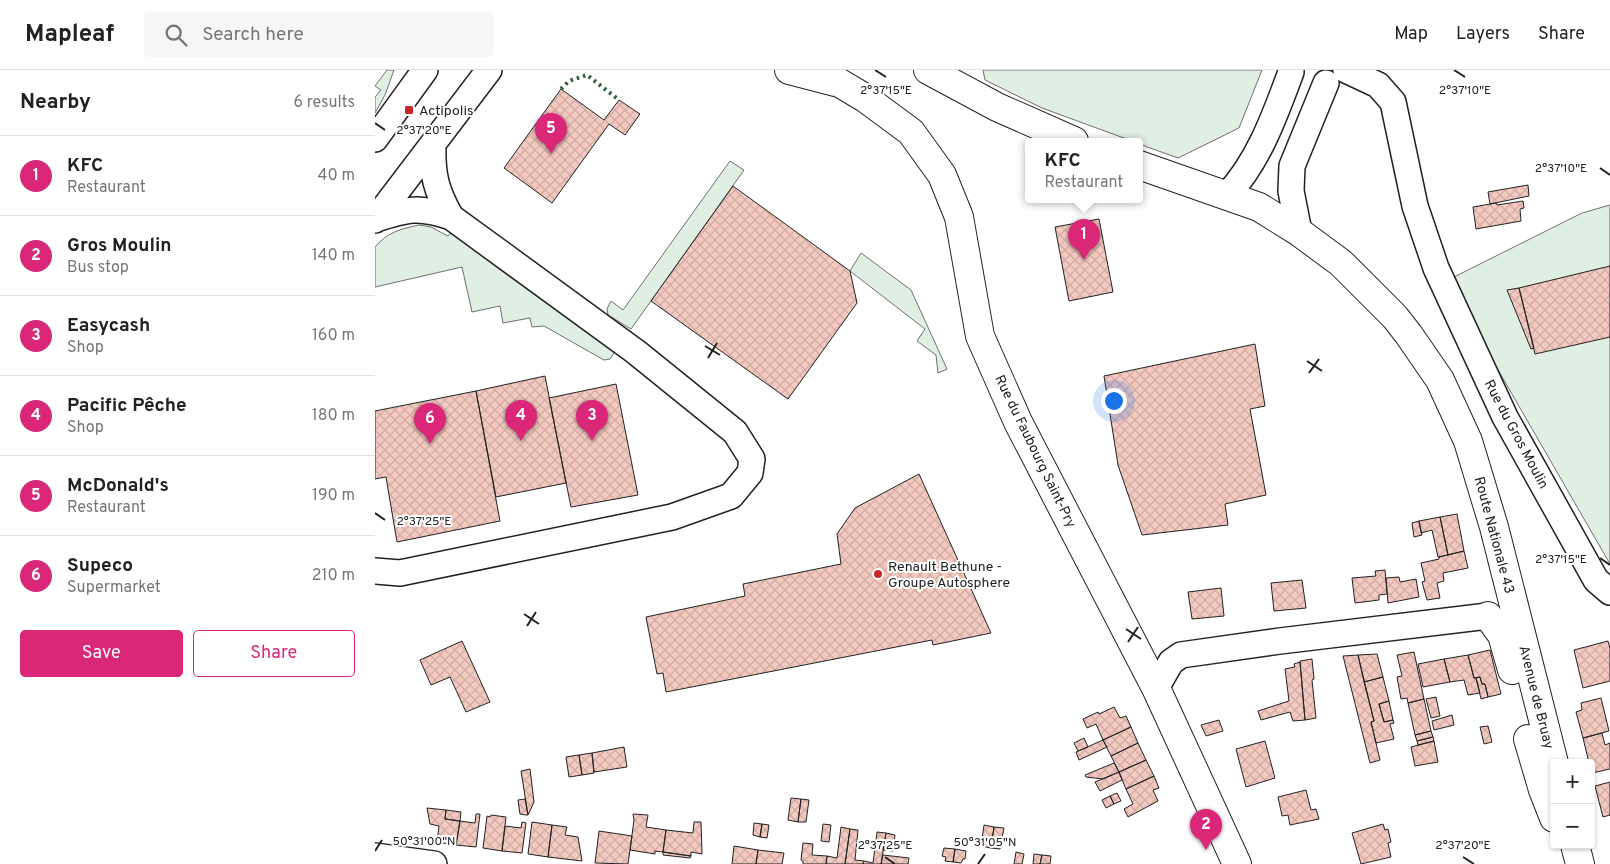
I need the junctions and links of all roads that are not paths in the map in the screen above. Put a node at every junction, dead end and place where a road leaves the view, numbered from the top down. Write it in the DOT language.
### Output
graph roads {
  1 [pos="425,70"];
  2 [pos="489,70"];
  3 [pos="789,70"];
  4 [pos="818,70"];
  5 [pos="929,70"];
  6 [pos="1290,71"];
  7 [pos="1336,74"];
  8 [pos="841,84"];
  9 [pos="1067,138"];
  10 [pos="375,139"];
  11 [pos="433,145"];
  12 [pos="1143,166"];
  13 [pos="1227,194"];
  14 [pos="451,216"];
  15 [pos="375,220"];
  16 [pos="1299,232"];
  17 [pos="375,570"];
  18 [pos="1610,592"];
  19 [pos="1488,616"];
  20 [pos="1521,631"];
  21 [pos="1156,688"];
  22 [pos="1553,759"];
  23 [pos="1550,808"];
  24 [pos="1576,849"];
  25 [pos="375,856"];
  26 [pos="434,864"];
  27 [pos="1237,864"];
  28 [pos="1580,864"];
  1 -- 10 [label="street"];
  2 -- 11 [label="street"];
  3 -- 8 [label="main road"];
  4 -- 8 [label="main road, Rue du Faubourg Saint-Pry"];
  5 -- 9 [label="main road"];
  6 -- 7 [label="street"];
  6 -- 13 [label="street"];
  7 -- 16 [label="street"];
  7 -- 18 [label="street, Rue du Gros Moulin"];
  8 -- 21 [label="main road, Rue du Faubourg Saint-Pry"];
  11 -- 14 [label="street"];
  11 -- 15 [label="street"];
  12 -- 13 [label="main road, Route Nationale 43"];
  13 -- 16 [label="main road, Route Nationale 43"];
  14 -- 15 [label="street"];
  14 -- 17 [label="street"];
  16 -- 20 [label="main road, Route Nationale 43"];
  19 -- 21 [label="street"];
  19 -- 23 [label="main road"];
  20 -- 22 [label="main road, Avenue de Bruay"];
  21 -- 27 [label="main road, Rue du Faubourg Saint-Pry"];
  24 -- 28 [label="main road"];
  25 -- 26 [label="street"];
}
